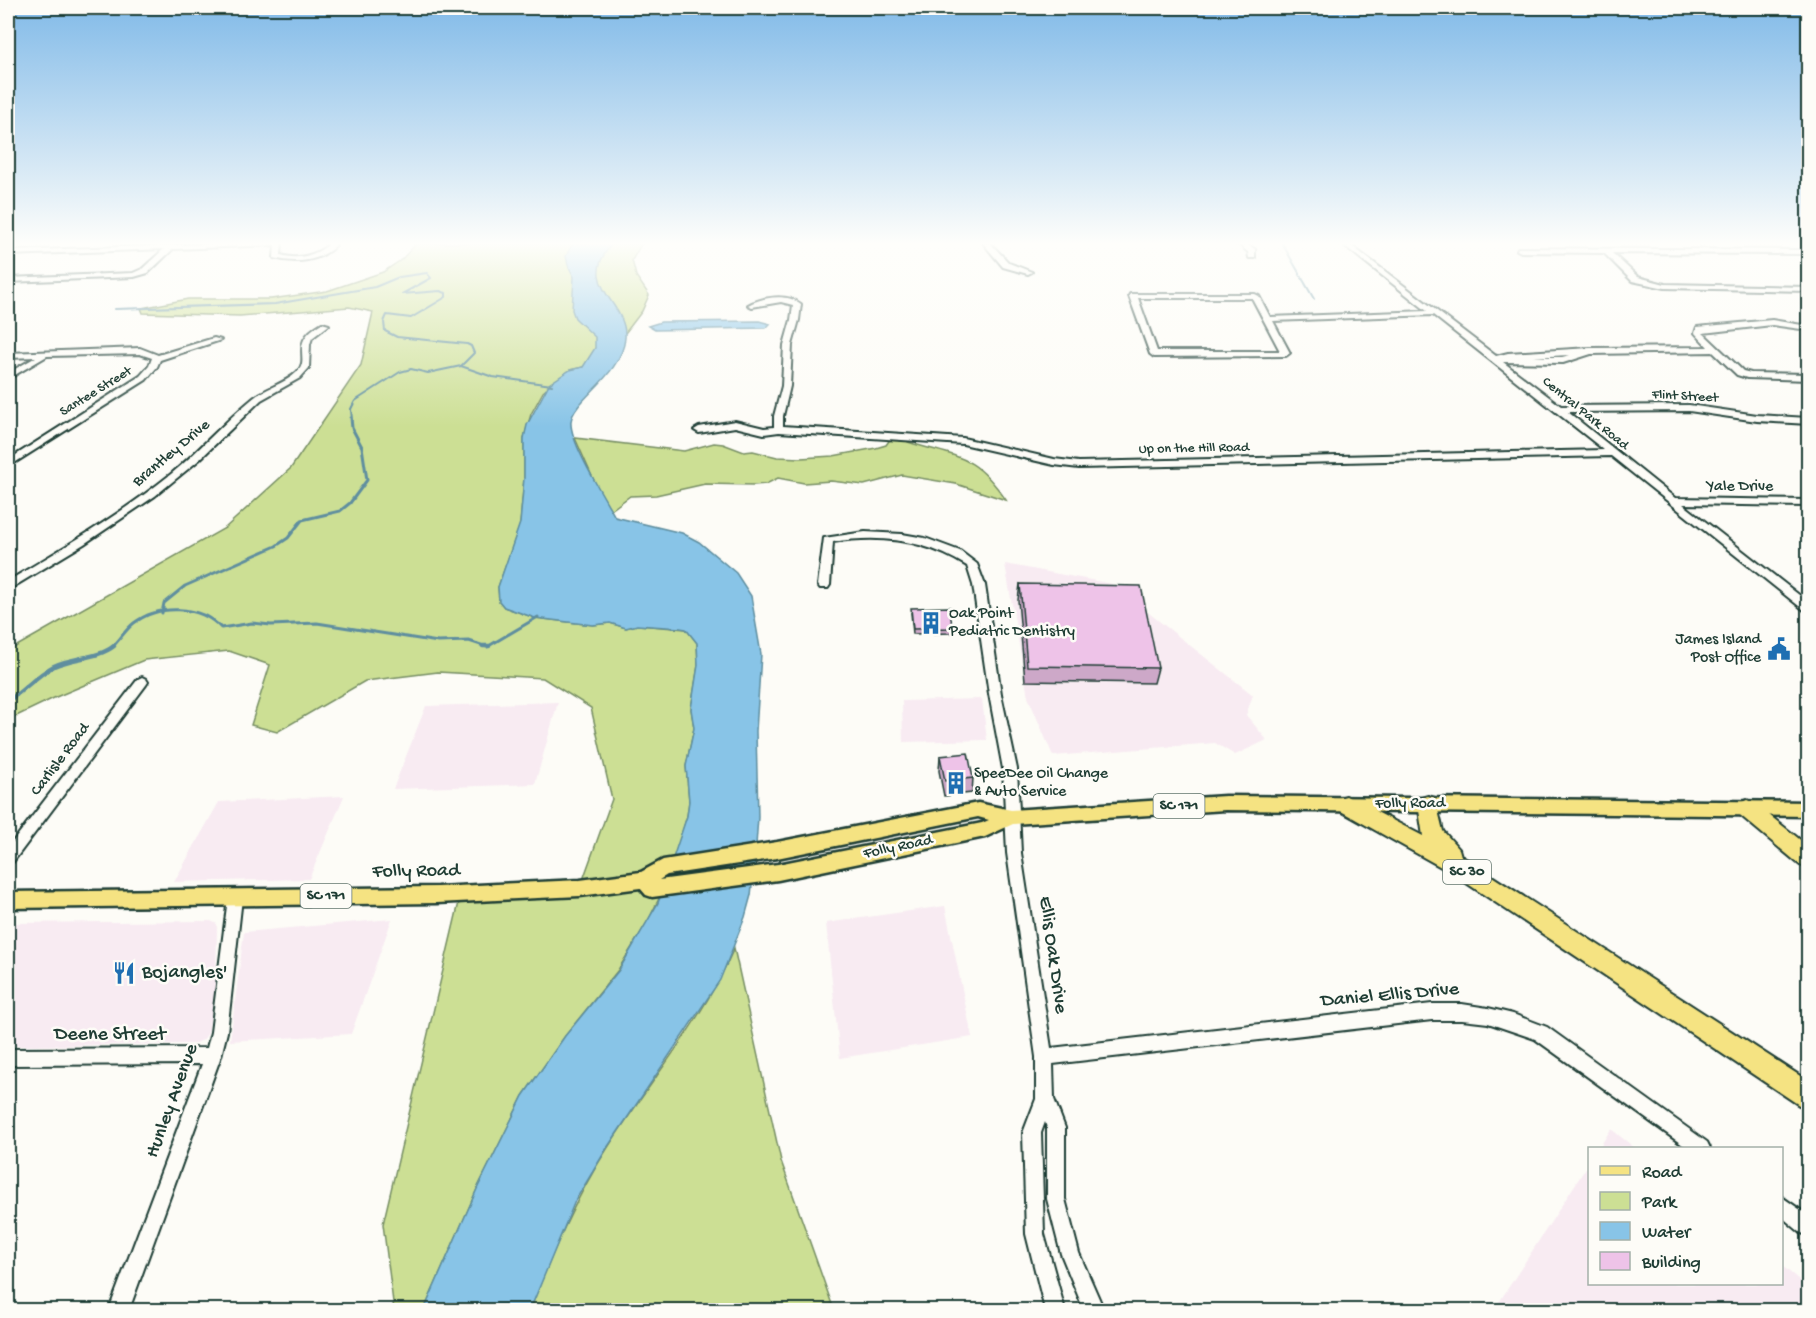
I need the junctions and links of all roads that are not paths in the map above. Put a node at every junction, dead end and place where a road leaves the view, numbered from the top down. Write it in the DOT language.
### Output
graph roads {
  1 [pos="752,305"];
  2 [pos="755,305"];
  3 [pos="797,305"];
  4 [pos="1136,305"];
  5 [pos="1260,305"];
  6 [pos="1422,305"];
  7 [pos="1429,310"];
  8 [pos="1266,315"];
  9 [pos="325,324"];
  10 [pos="1809,328"];
  11 [pos="217,340"];
  12 [pos="1715,350"];
  13 [pos="8,355"];
  14 [pos="44,355"];
  15 [pos="156,358"];
  16 [pos="1499,359"];
  17 [pos="8,376"];
  18 [pos="1809,377"];
  19 [pos="1559,409"];
  20 [pos="1809,420"];
  21 [pos="779,429"];
  22 [pos="699,430"];
  23 [pos="1612,453"];
  24 [pos="8,464"];
  25 [pos="1672,501"];
  26 [pos="1809,503"];
  27 [pos="824,585"];
  28 [pos="8,586"];
  29 [pos="1809,607"];
  30 [pos="142,682"];
  31 [pos="1346,804"];
  32 [pos="1428,804"];
  33 [pos="1748,809"];
  34 [pos="1809,809"];
  35 [pos="1011,816"];
  36 [pos="8,858"];
  37 [pos="1809,858"];
  38 [pos="1466,871"];
  39 [pos="644,880"];
  40 [pos="235,898"];
  41 [pos="8,900"];
  42 [pos="213,1056"];
  43 [pos="8,1057"];
  44 [pos="1044,1057"];
  45 [pos="1809,1096"];
  46 [pos="1045,1099"];
  47 [pos="1698,1147"];
  48 [pos="1783,1207"];
  49 [pos="1809,1226"];
  50 [pos="119,1311"];
  51 [pos="1054,1311"];
  52 [pos="1094,1311"];
  1 -- 2 [label="street"];
  3 -- 21 [label="street"];
  4 -- 8 [label="street"];
  5 -- 8 [label="street"];
  6 -- 7 [label="street, Central Park Road"];
  7 -- 8 [label="street"];
  7 -- 16 [label="street, Central Park Road"];
  9 -- 28 [label="street, Brantley Drive"];
  10 -- 12 [label="street"];
  11 -- 15 [label="street"];
  12 -- 16 [label="street"];
  12 -- 18 [label="street"];
  13 -- 14 [label="street, Santee Street"];
  14 -- 15 [label="street, Santee Street"];
  14 -- 17 [label="street"];
  15 -- 24 [label="street, Santee Street"];
  16 -- 19 [label="street, Central Park Road"];
  19 -- 20 [label="street, Flint Street"];
  19 -- 23 [label="street, Central Park Road"];
  21 -- 22 [label="street, Up on the Hill Road"];
  21 -- 23 [label="street, Up on the Hill Road"];
  23 -- 25 [label="street, Central Park Road"];
  25 -- 26 [label="street, Yale Drive"];
  25 -- 29 [label="street, Central Park Road"];
  27 -- 35 [label="street, Ellis Oak Drive"];
  30 -- 36 [label="street, Carlisle Road"];
  31 -- 32 [label="main road, Folly Road / SC 171"];
  31 -- 35 [label="main road, Folly Road / SC 171"];
  31 -- 38 [label="highway, SC 30"];
  32 -- 33 [label="main road, Folly Road / SC 171"];
  32 -- 38 [label="highway"];
  33 -- 34 [label="main road, Folly Road"];
  33 -- 37 [label="highway"];
  35 -- 39 [label="main road, Folly Road / SC 171"];
  35 -- 39 [label="main road, Folly Road / SC 171"];
  35 -- 44 [label="street, Ellis Oak Drive"];
  38 -- 45 [label="highway, SC 30"];
  39 -- 40 [label="main road, Folly Road / SC 171"];
  40 -- 41 [label="main road, Folly Road / SC 171"];
  40 -- 42 [label="street, Hunley Avenue"];
  42 -- 43 [label="street, Deene Street"];
  42 -- 50 [label="street, Hunley Avenue"];
  44 -- 46 [label="street, Ellis Oak Drive"];
  44 -- 47 [label="street, Daniel Ellis Drive"];
  46 -- 51 [label="street, Ellis Oak Drive"];
  46 -- 52 [label="street, Ellis Oak Drive"];
  48 -- 49 [label="street"];
}
